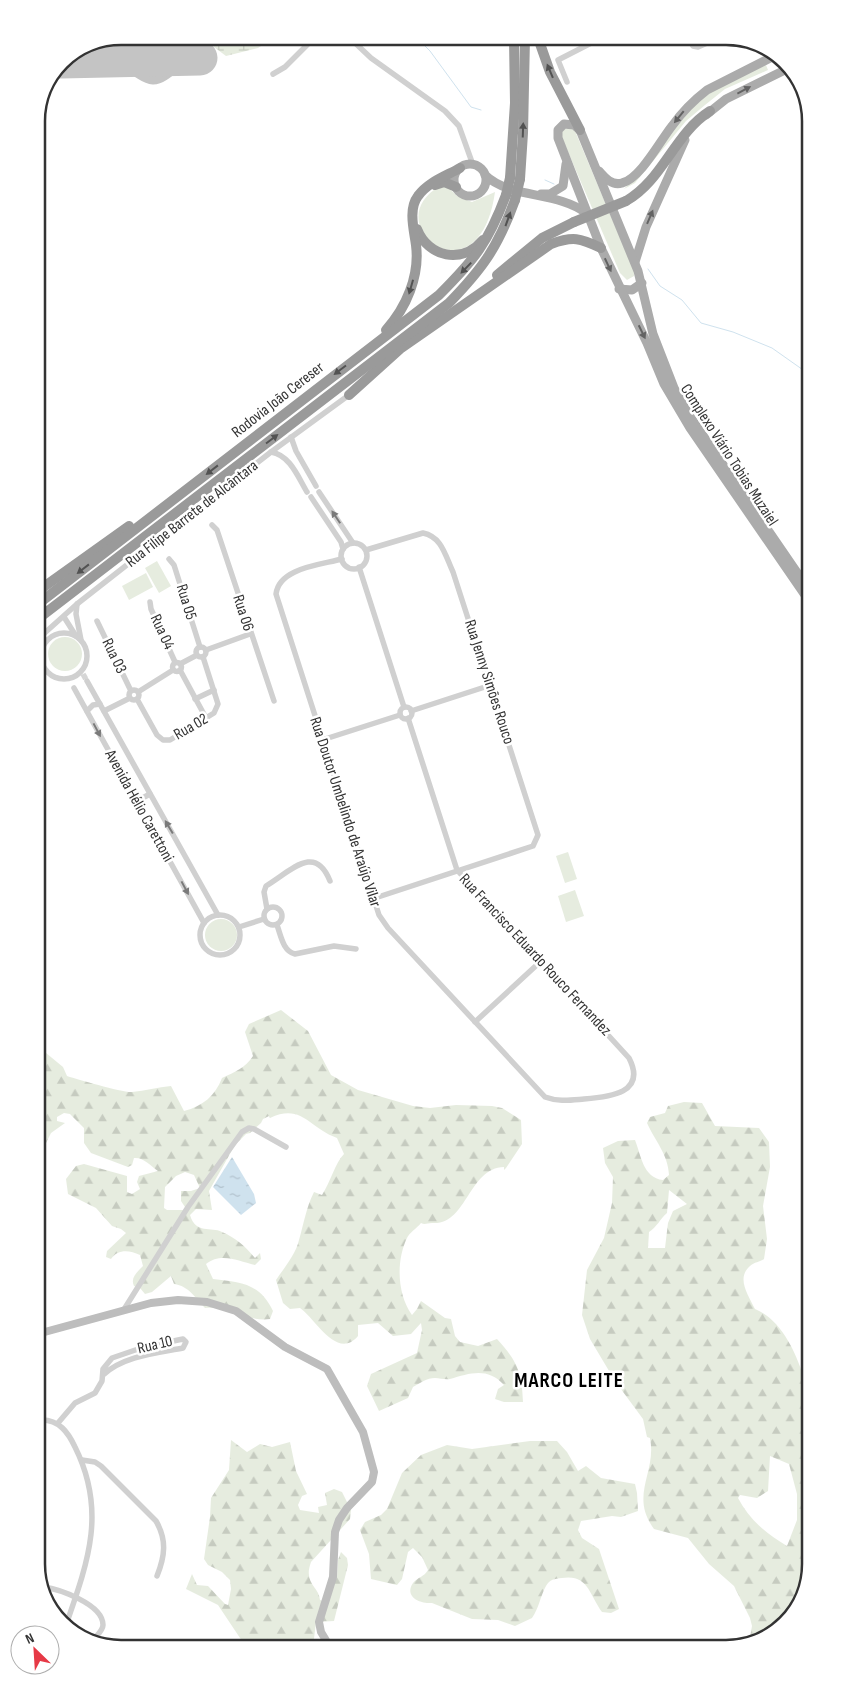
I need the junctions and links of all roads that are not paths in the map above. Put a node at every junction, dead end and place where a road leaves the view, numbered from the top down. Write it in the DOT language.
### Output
graph roads {
  1 [pos="307,45"];
  2 [pos="357,45"];
  3 [pos="514,45"];
  4 [pos="524,45"];
  5 [pos="540,45"];
  6 [pos="587,45"];
  7 [pos="770,59"];
  8 [pos="783,71"];
  9 [pos="273,74"];
  10 [pos="567,82"];
  11 [pos="710,111"];
  12 [pos="580,130"];
  13 [pos="566,158"];
  14 [pos="473,165"];
  15 [pos="594,166"];
  16 [pos="460,168"];
  17 [pos="485,174"];
  18 [pos="515,179"];
  19 [pos="499,185"];
  20 [pos="427,187"];
  21 [pos="456,187"];
  22 [pos="478,194"];
  23 [pos="538,194"];
  24 [pos="510,198"];
  25 [pos="587,213"];
  26 [pos="413,221"];
  27 [pos="494,226"];
  28 [pos="601,248"];
  29 [pos="635,263"];
  30 [pos="642,283"];
  31 [pos="619,289"];
  32 [pos="452,313"];
  33 [pos="368,350"];
  34 [pos="381,355"];
  35 [pos="349,395"];
  36 [pos="291,437"];
  37 [pos="296,451"];
  38 [pos="271,452"];
  39 [pos="286,458"];
  40 [pos="311,478"];
  41 [pos="302,484"];
  42 [pos="173,500"];
  43 [pos="324,500"];
  44 [pos="317,506"];
  45 [pos="212,524"];
  46 [pos="353,543"];
  47 [pos="343,549"];
  48 [pos="366,550"];
  49 [pos="169,559"];
  50 [pos="342,559"];
  51 [pos="359,567"];
  52 [pos="54,579"];
  53 [pos="802,581"];
  54 [pos="45,582"];
  55 [pos="45,586"];
  56 [pos="802,591"];
  57 [pos="45,599"];
  58 [pos="150,602"];
  59 [pos="77,604"];
  60 [pos="45,613"];
  61 [pos="64,617"];
  62 [pos="97,621"];
  63 [pos="45,633"];
  64 [pos="250,634"];
  65 [pos="76,636"];
  66 [pos="81,640"];
  67 [pos="45,643"];
  68 [pos="200,647"];
  69 [pos="206,650"];
  70 [pos="200,656"];
  71 [pos="45,666"];
  72 [pos="177,666"];
  73 [pos="87,681"];
  74 [pos="71,683"];
  75 [pos="490,685"];
  76 [pos="92,690"];
  77 [pos="214,690"];
  78 [pos="131,691"];
  79 [pos="138,692"];
  80 [pos="80,697"];
  81 [pos="130,698"];
  82 [pos="195,698"];
  83 [pos="137,699"];
  84 [pos="274,701"];
  85 [pos="100,704"];
  86 [pos="404,707"];
  87 [pos="411,710"];
  88 [pos="88,711"];
  89 [pos="104,711"];
  90 [pos="400,715"];
  91 [pos="206,718"];
  92 [pos="408,718"];
  93 [pos="322,740"];
  94 [pos="150,794"];
  95 [pos="137,801"];
  96 [pos="457,870"];
  97 [pos="330,882"];
  98 [pos="372,899"];
  99 [pos="267,909"];
  100 [pos="218,915"];
  101 [pos="264,920"];
  102 [pos="204,924"];
  103 [pos="277,925"];
  104 [pos="239,927"];
  105 [pos="356,948"];
  106 [pos="540,962"];
  107 [pos="474,1022"];
  108 [pos="540,1093"];
  109 [pos="286,1147"];
  110 [pos="123,1311"];
  111 [pos="45,1332"];
  112 [pos="112,1358"];
  113 [pos="115,1365"];
  114 [pos="103,1375"];
  115 [pos="45,1421"];
  116 [pos="58,1423"];
  117 [pos="82,1460"];
  118 [pos="157,1576"];
  119 [pos="50,1589"];
  120 [pos="76,1596"];
  121 [pos="68,1618"];
  122 [pos="96,1636"];
  123 [pos="326,1640"];
  1 -- 9 [label="street"];
  2 -- 14 [label="street"];
  3 -- 18 [label="highway"];
  18 -- 4 [label="highway, one-way"];
  12 -- 5 [label="highway, one-way"];
  6 -- 10 [label="street"];
  7 -- 15 [label="main road, one-way"];
  11 -- 8 [label="main road, one-way"];
  29 -- 11 [label="main road, one-way"];
  11 -- 32 [label="highway, bridge"];
  12 -- 13 [label="main road, Complexo Viário Tobias Muzaiel"];
  12 -- 15 [label="main road"];
  13 -- 23 [label="main road, Complexo Viário Tobias Muzaiel"];
  13 -- 25 [label="main road, Complexo Viário Tobias Muzaiel"];
  14 -- 16 [label="main road"];
  14 -- 17 [label="main road"];
  15 -- 29 [label="main road"];
  16 -- 20 [label="highway"];
  16 -- 21 [label="main road"];
  17 -- 19 [label="main road"];
  17 -- 22 [label="main road"];
  18 -- 24 [label="highway, bridge"];
  19 -- 22 [label="main road"];
  19 -- 23 [label="main road, Complexo Viário Tobias Muzaiel"];
  20 -- 21 [label="highway"];
  20 -- 26 [label="highway"];
  21 -- 22 [label="main road"];
  23 -- 25 [label="main road, Complexo Viário Tobias Muzaiel"];
  24 -- 27 [label="highway, Rodovia João Cereser"];
  34 -- 24 [label="highway, one-way"];
  25 -- 28 [label="main road, Complexo Viário Tobias Muzaiel"];
  26 -- 27 [label="highway"];
  26 -- 33 [label="highway, one-way"];
  27 -- 33 [label="highway, Rodovia João Cereser, one-way"];
  28 -- 31 [label="main road, Complexo Viário Tobias Muzaiel, one-way"];
  28 -- 32 [label="highway"];
  29 -- 30 [label="main road"];
  30 -- 31 [label="main road"];
  30 -- 53 [label="main road"];
  31 -- 56 [label="main road, Complexo Viário Tobias Muzaiel, one-way"];
  32 -- 34 [label="highway"];
  32 -- 35 [label="highway"];
  33 -- 42 [label="highway, Rodovia João Cereser, one-way"];
  60 -- 34 [label="highway, Rodovia João Cereser, one-way"];
  35 -- 36 [label="street, Rua Filipe Barrete de Alcântara"];
  36 -- 37 [label="street"];
  36 -- 38 [label="street, Rua Filipe Barrete de Alcântara"];
  37 -- 39 [label="street"];
  37 -- 40 [label="street"];
  38 -- 39 [label="street"];
  38 -- 59 [label="street, Rua Filipe Barrete de Alcântara"];
  39 -- 41 [label="street"];
  40 -- 41 [label="street"];
  40 -- 43 [label="street"];
  41 -- 44 [label="street"];
  42 -- 52 [label="highway"];
  42 -- 57 [label="highway, Rodovia João Cereser, one-way"];
  43 -- 44 [label="street"];
  46 -- 43 [label="street, one-way"];
  44 -- 47 [label="street"];
  45 -- 64 [label="street, Rua 06"];
  46 -- 47 [label="street"];
  46 -- 48 [label="street"];
  47 -- 50 [label="street"];
  48 -- 51 [label="street"];
  48 -- 75 [label="street, Rua Jenny Simões Rouco"];
  49 -- 68 [label="street, Rua 05"];
  50 -- 51 [label="street"];
  50 -- 93 [label="street, Rua Doutor Umbelindo de Araújo Vilar"];
  51 -- 86 [label="street"];
  52 -- 54 [label="street"];
  52 -- 55 [label="highway"];
  58 -- 72 [label="street, Rua 04"];
  59 -- 61 [label="street, Rua Filipe Barrete de Alcântara"];
  59 -- 66 [label="street"];
  61 -- 63 [label="street, Rua Filipe Barrete de Alcântara"];
  61 -- 65 [label="street"];
  62 -- 78 [label="street, Rua 03"];
  64 -- 69 [label="street"];
  64 -- 84 [label="street, Rua 06"];
  65 -- 66 [label="street"];
  65 -- 67 [label="street"];
  66 -- 74 [label="street"];
  68 -- 69 [label="street"];
  68 -- 70 [label="street"];
  69 -- 70 [label="street"];
  70 -- 72 [label="street"];
  70 -- 77 [label="street"];
  71 -- 74 [label="street"];
  72 -- 79 [label="street"];
  72 -- 82 [label="street, Rua 04"];
  73 -- 76 [label="street, Avenida Hélio Carettoni"];
  74 -- 80 [label="street, Avenida Hélio Carettoni"];
  75 -- 87 [label="street"];
  75 -- 96 [label="street, Rua Jenny Simões Rouco"];
  76 -- 80 [label="street"];
  76 -- 85 [label="street, Avenida Hélio Carettoni"];
  77 -- 82 [label="street"];
  77 -- 91 [label="street, Rua 02"];
  78 -- 79 [label="street"];
  78 -- 81 [label="street"];
  79 -- 83 [label="street"];
  80 -- 88 [label="street, Avenida Hélio Carettoni"];
  81 -- 83 [label="street"];
  81 -- 89 [label="street"];
  82 -- 91 [label="street, Rua 04"];
  83 -- 91 [label="street, Rua 02"];
  85 -- 88 [label="street"];
  85 -- 89 [label="street, Avenida Hélio Carettoni"];
  86 -- 87 [label="street"];
  86 -- 90 [label="street"];
  87 -- 92 [label="street"];
  88 -- 95 [label="street, Avenida Hélio Carettoni, one-way"];
  89 -- 94 [label="street, Avenida Hélio Carettoni"];
  90 -- 92 [label="street"];
  90 -- 93 [label="street"];
  92 -- 96 [label="street, Rua Francisco Eduardo Rouco Fernandez"];
  93 -- 98 [label="street, Rua Doutor Umbelindo de Araújo Vilar"];
  94 -- 95 [label="street"];
  100 -- 94 [label="street, Avenida Hélio Carettoni, one-way"];
  95 -- 102 [label="street, Avenida Hélio Carettoni, one-way"];
  96 -- 98 [label="street"];
  96 -- 106 [label="street, Rua Francisco Eduardo Rouco Fernandez"];
  97 -- 99 [label="street"];
  98 -- 107 [label="street, Rua Doutor Umbelindo de Araújo Vilar"];
  99 -- 101 [label="street"];
  99 -- 103 [label="street"];
  100 -- 102 [label="street"];
  100 -- 104 [label="street"];
  101 -- 103 [label="street"];
  101 -- 104 [label="street"];
  102 -- 104 [label="street, Avenida Hélio Carettoni"];
  103 -- 105 [label="street"];
  106 -- 107 [label="street"];
  106 -- 108 [label="street, Rua Francisco Eduardo Rouco Fernandez"];
  107 -- 108 [label="street, Rua Doutor Umbelindo de Araújo Vilar"];
  109 -- 110 [label="street"];
  110 -- 111 [label="street"];
  110 -- 123 [label="street"];
  112 -- 113 [label="street"];
  112 -- 113 [label="street, Rua 10"];
  112 -- 114 [label="street, Rua 10"];
  113 -- 114 [label="street, Rua 10"];
  114 -- 116 [label="street, Rua 10"];
  115 -- 116 [label="street"];
  116 -- 117 [label="street"];
  117 -- 118 [label="street"];
  117 -- 120 [label="street"];
  119 -- 120 [label="street"];
  120 -- 121 [label="street"];
  120 -- 122 [label="street"];
}
